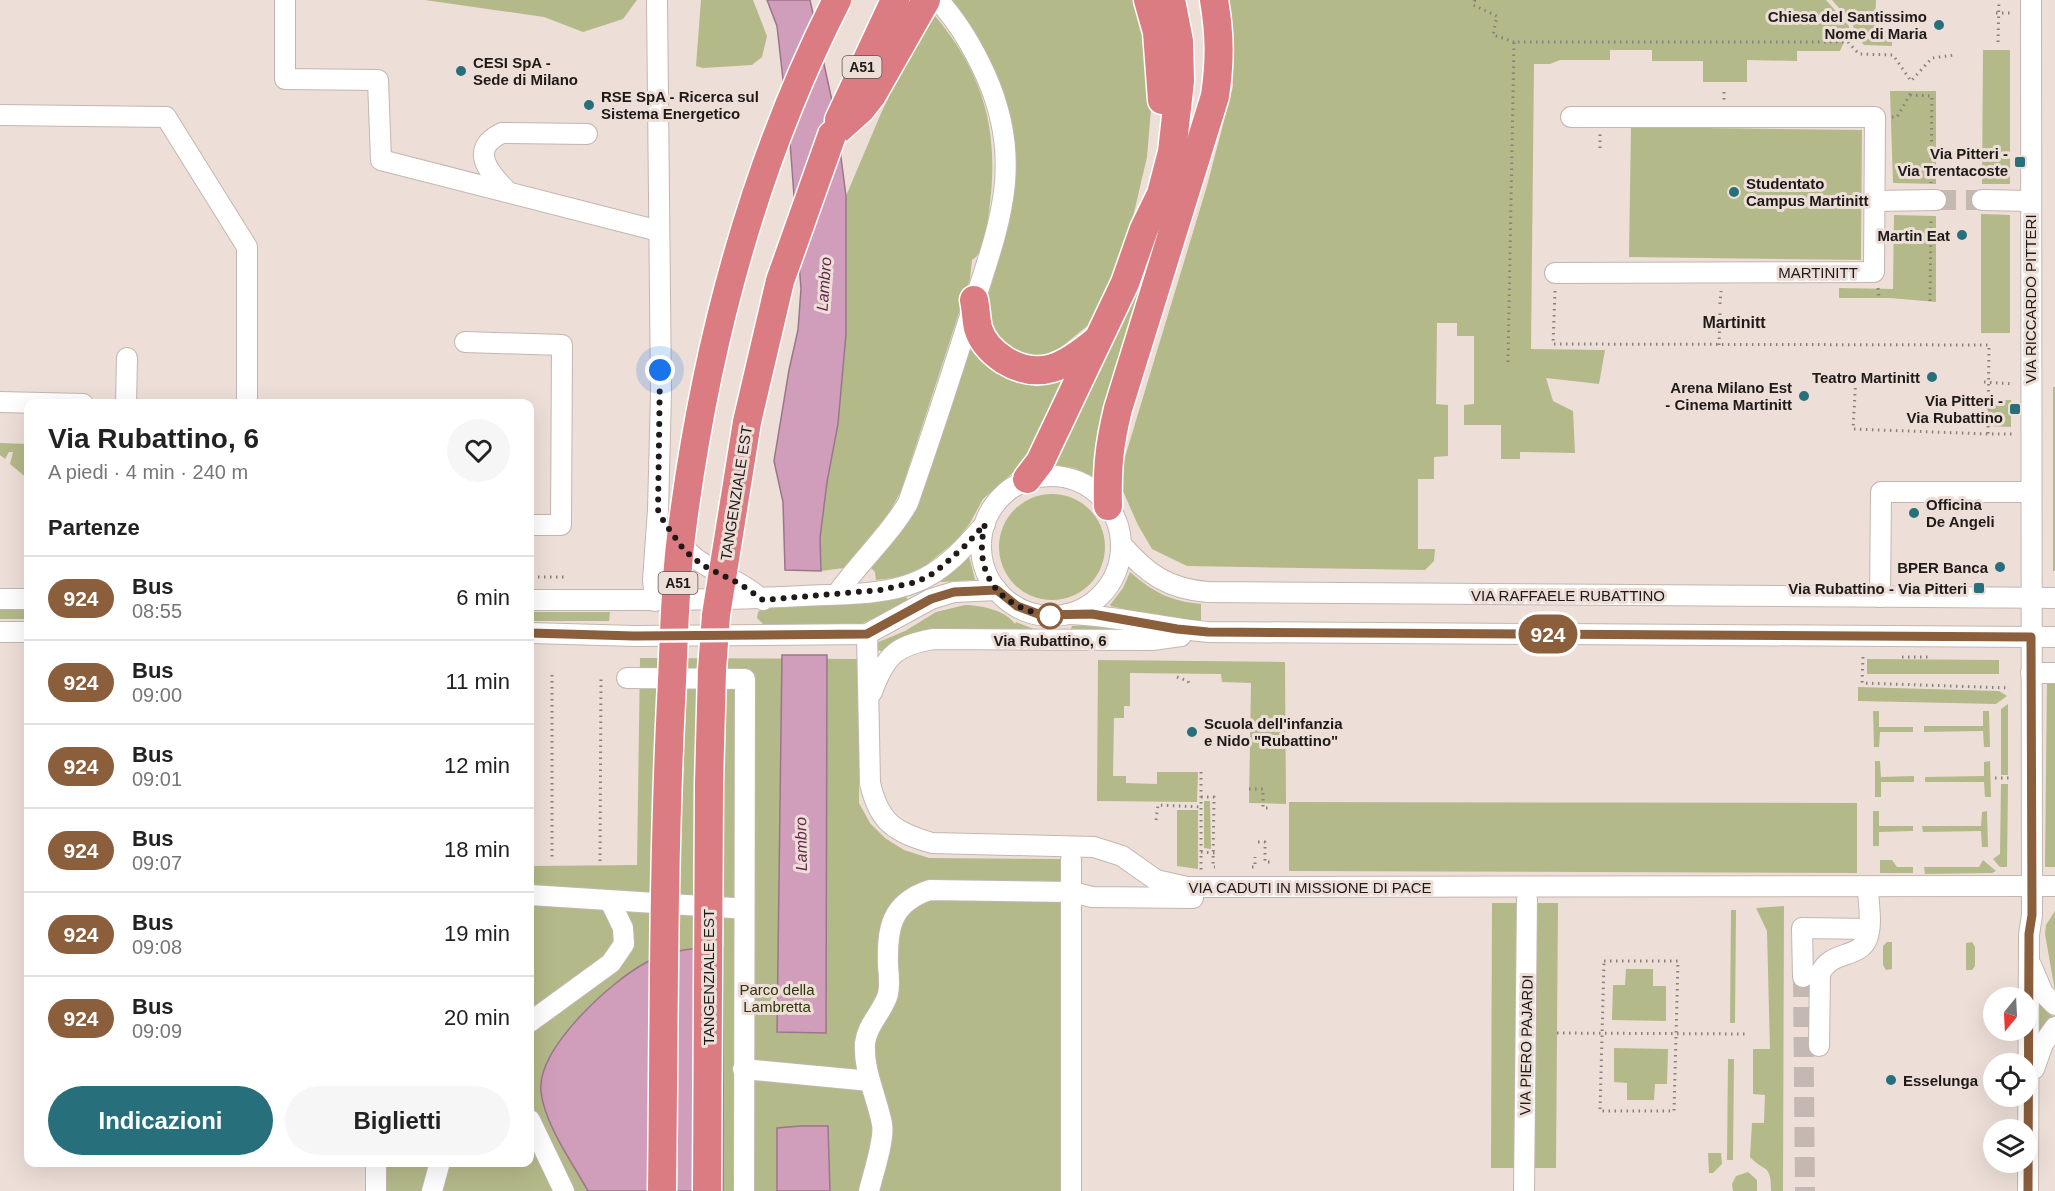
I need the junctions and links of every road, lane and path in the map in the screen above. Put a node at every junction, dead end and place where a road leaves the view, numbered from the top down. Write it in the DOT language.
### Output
graph roads {
  1 [pos="285,0"];
  2 [pos="657,0"];
  3 [pos="895,0"];
  4 [pos="926,0"];
  5 [pos="938,0"];
  6 [pos="1148,0"];
  7 [pos="1171,0"];
  8 [pos="1190,0"];
  9 [pos="1214,0"];
  10 [pos="1475,0"];
  11 [pos="1999,0"];
  12 [pos="834,4"];
  13 [pos="2025,6"];
  14 [pos="1997,13"];
  15 [pos="1514,42"];
  16 [pos="1998,42"];
  17 [pos="1955,55"];
  18 [pos="1911,81"];
  19 [pos="1912,91"];
  20 [pos="0,115"];
  21 [pos="1571,117"];
  22 [pos="1875,117"];
  23 [pos="587,134"];
  24 [pos="832,135"];
  25 [pos="1191,175"];
  26 [pos="509,192"];
  27 [pos="1936,200"];
  28 [pos="1982,200"];
  29 [pos="1874,201"];
  30 [pos="2030,201"];
  31 [pos="1144,229"];
  32 [pos="660,231"];
  33 [pos="1556,273"];
  34 [pos="1721,283"];
  35 [pos="974,300"];
  36 [pos="1720,304"];
  37 [pos="1720,313"];
  38 [pos="1098,340"];
  39 [pos="465,342"];
  40 [pos="1719,345"];
  41 [pos="127,358"];
  42 [pos="1856,376"];
  43 [pos="1984,382"];
  44 [pos="1989,382"];
  45 [pos="2018,384"];
  46 [pos="126,399"];
  47 [pos="247,399"];
  48 [pos="0,402"];
  49 [pos="24,403"];
  50 [pos="1988,434"];
  51 [pos="2018,434"];
  52 [pos="1027,479"];
  53 [pos="2031,492"];
  54 [pos="1108,506"];
  55 [pos="658,510"];
  56 [pos="985,524"];
  57 [pos="534,525"];
  58 [pos="1121,544"];
  59 [pos="538,576"];
  60 [pos="567,577"];
  61 [pos="997,590"];
  62 [pos="837,594"];
  63 [pos="1880,597"];
  64 [pos="2032,598"];
  65 [pos="2055,598"];
  66 [pos="0,599"];
  67 [pos="24,599"];
  68 [pos="534,600"];
  69 [pos="763,600"];
  70 [pos="655,601"];
  71 [pos="1067,614"];
  72 [pos="0,632"];
  73 [pos="24,632"];
  74 [pos="1208,632"];
  75 [pos="534,633"];
  76 [pos="867,634"];
  77 [pos="2031,637"];
  78 [pos="2055,637"];
  79 [pos="1863,657"];
  80 [pos="1902,657"];
  81 [pos="1929,657"];
  82 [pos="2031,673"];
  83 [pos="2055,673"];
  84 [pos="552,675"];
  85 [pos="601,677"];
  86 [pos="1178,677"];
  87 [pos="627,678"];
  88 [pos="1190,687"];
  89 [pos="2010,688"];
  90 [pos="870,700"];
  91 [pos="1201,772"];
  92 [pos="1995,778"];
  93 [pos="2009,778"];
  94 [pos="1250,789"];
  95 [pos="1201,797"];
  96 [pos="1201,807"];
  97 [pos="1272,808"];
  98 [pos="1156,820"];
  99 [pos="2032,838"];
  100 [pos="1258,842"];
  101 [pos="1201,852"];
  102 [pos="1215,853"];
  103 [pos="1255,857"];
  104 [pos="1071,859"];
  105 [pos="552,861"];
  106 [pos="600,861"];
  107 [pos="1271,862"];
  108 [pos="1224,867"];
  109 [pos="1245,867"];
  110 [pos="1201,874"];
  111 [pos="2032,886"];
  112 [pos="1868,887"];
  113 [pos="1997,887"];
  114 [pos="2055,888"];
  115 [pos="1072,892"];
  116 [pos="534,895"];
  117 [pos="1258,898"];
  118 [pos="1527,899"];
  119 [pos="610,901"];
  120 [pos="743,910"];
  121 [pos="2031,918"];
  122 [pos="1869,929"];
  123 [pos="2028,957"];
  124 [pos="1803,977"];
  125 [pos="2055,1005"];
  126 [pos="534,1019"];
  127 [pos="2055,1028"];
  128 [pos="1557,1033"];
  129 [pos="1601,1033"];
  130 [pos="1676,1034"];
  131 [pos="1746,1034"];
  132 [pos="1819,1046"];
  133 [pos="2028,1053"];
  134 [pos="2037,1061"];
  135 [pos="743,1069"];
  136 [pos="870,1081"];
  137 [pos="2028,1107"];
  138 [pos="534,1128"];
  139 [pos="376,1167"];
  140 [pos="439,1167"];
  141 [pos="376,1191"];
  142 [pos="432,1191"];
  143 [pos="564,1191"];
  144 [pos="662,1191"];
  145 [pos="708,1191"];
  146 [pos="744,1191"];
  147 [pos="869,1191"];
  148 [pos="1071,1191"];
  149 [pos="1524,1191"];
  150 [pos="2028,1191"];
  1 -- 26 [label="street"];
  2 -- 32 [label="street"];
  3 -- 24 [label="highway, TANGENZIALE EST / A51"];
  4 -- 24 [label="highway"];
  5 -- 35 [label="street"];
  6 -- 31 [label="highway"];
  7 -- 31 [label="highway"];
  8 -- 25 [label="highway"];
  9 -- 25 [label="highway"];
  10 -- 15 [label="path"];
  11 -- 14 [label="path"];
  12 -- 144 [label="highway, A51, bridge"];
  13 -- 14 [label="path"];
  13 -- 30 [label="street, VIA RICCARDO PITTERI"];
  14 -- 16 [label="path"];
  17 -- 18 [label="path"];
  19 -- 22 [label="path"];
  20 -- 47 [label="street"];
  21 -- 22 [label="street"];
  22 -- 29 [label="street, MARTINITT"];
  23 -- 26 [label="street"];
  24 -- 145 [label="highway, TANGENZIALE EST / A51, bridge"];
  25 -- 54 [label="highway"];
  26 -- 32 [label="street"];
  27 -- 29 [label="street"];
  28 -- 30 [label="street"];
  29 -- 33 [label="street, MARTINITT"];
  30 -- 53 [label="street, VIA RICCARDO PITTERI"];
  31 -- 38 [label="highway"];
  32 -- 55 [label="street"];
  33 -- 40 [label="path"];
  34 -- 36 [label="path"];
  35 -- 38 [label="highway"];
  35 -- 62 [label="street"];
  37 -- 40 [label="path"];
  38 -- 52 [label="highway"];
  39 -- 57 [label="street"];
  40 -- 44 [label="path"];
  41 -- 46 [label="street"];
  42 -- 50 [label="path"];
  43 -- 44 [label="path"];
  44 -- 45 [label="path"];
  44 -- 50 [label="path"];
  48 -- 49 [label="street"];
  50 -- 51 [label="path"];
  52 -- 54 [label="street, VIA RAFFAELE RUBATTINO"];
  52 -- 56 [label="street, VIA RAFFAELE RUBATTINO"];
  53 -- 63 [label="street"];
  53 -- 64 [label="street, VIA RICCARDO PITTERI"];
  54 -- 58 [label="street, VIA RAFFAELE RUBATTINO"];
  55 -- 69 [label="street"];
  55 -- 70 [label="street"];
  56 -- 61 [label="street, VIA RAFFAELE RUBATTINO"];
  56 -- 62 [label="street, VIA RAFFAELE RUBATTINO"];
  58 -- 63 [label="street, VIA RAFFAELE RUBATTINO"];
  58 -- 71 [label="street, VIA RAFFAELE RUBATTINO"];
  59 -- 60 [label="path"];
  61 -- 71 [label="street, VIA RAFFAELE RUBATTINO"];
  61 -- 76 [label="street"];
  62 -- 69 [label="street, VIA RAFFAELE RUBATTINO"];
  63 -- 64 [label="street, VIA RAFFAELE RUBATTINO"];
  64 -- 65 [label="street, VIA RAFFAELE RUBATTINO"];
  64 -- 77 [label="street, VIA RICCARDO PITTERI"];
  66 -- 67 [label="street"];
  68 -- 70 [label="street, VIA RAFFAELE RUBATTINO"];
  69 -- 70 [label="street, VIA RAFFAELE RUBATTINO"];
  71 -- 74 [label="street, VIA RAFFAELE RUBATTINO"];
  72 -- 73 [label="street"];
  74 -- 77 [label="street, VIA RAFFAELE RUBATTINO"];
  74 -- 90 [label="street, VIA RAFFAELE RUBATTINO"];
  75 -- 76 [label="street"];
  76 -- 90 [label="street, VIA CADUTI IN MISSIONE DI PACE"];
  77 -- 78 [label="street, VIA RAFFAELE RUBATTINO"];
  77 -- 82 [label="street"];
  79 -- 89 [label="path"];
  80 -- 81 [label="path"];
  82 -- 83 [label="street"];
  82 -- 99 [label="street"];
  84 -- 105 [label="path"];
  85 -- 106 [label="path"];
  86 -- 88 [label="path"];
  87 -- 120 [label="street"];
  90 -- 112 [label="street, VIA CADUTI IN MISSIONE DI PACE"];
  91 -- 95 [label="path"];
  92 -- 93 [label="path"];
  94 -- 97 [label="path"];
  95 -- 96 [label="path"];
  95 -- 102 [label="path"];
  96 -- 98 [label="path"];
  96 -- 101 [label="path"];
  99 -- 111 [label="street"];
  99 -- 113 [label="street"];
  100 -- 107 [label="path"];
  101 -- 102 [label="path"];
  101 -- 110 [label="path"];
  102 -- 108 [label="path"];
  103 -- 109 [label="path"];
  104 -- 115 [label="street"];
  111 -- 113 [label="street"];
  111 -- 114 [label="street"];
  111 -- 121 [label="street"];
  112 -- 113 [label="street, VIA CADUTI IN MISSIONE DI PACE"];
  112 -- 122 [label="street"];
  113 -- 121 [label="street"];
  114 -- 121 [label="street"];
  115 -- 117 [label="street"];
  115 -- 136 [label="street"];
  115 -- 148 [label="street"];
  116 -- 119 [label="street"];
  118 -- 149 [label="street, VIA PIERO PAJARDI"];
  119 -- 120 [label="street"];
  119 -- 126 [label="street"];
  120 -- 135 [label="street"];
  121 -- 123 [label="street"];
  122 -- 124 [label="street"];
  122 -- 132 [label="street"];
  123 -- 125 [label="street"];
  123 -- 133 [label="street"];
  127 -- 134 [label="street"];
  128 -- 129 [label="path"];
  129 -- 130 [label="path"];
  129 -- 130 [label="path"];
  129 -- 130 [label="path"];
  130 -- 131 [label="path"];
  135 -- 136 [label="street"];
  135 -- 146 [label="street"];
  136 -- 147 [label="street"];
  137 -- 150 [label="street"];
  138 -- 143 [label="street"];
  139 -- 141 [label="street"];
  140 -- 142 [label="street"];
}
